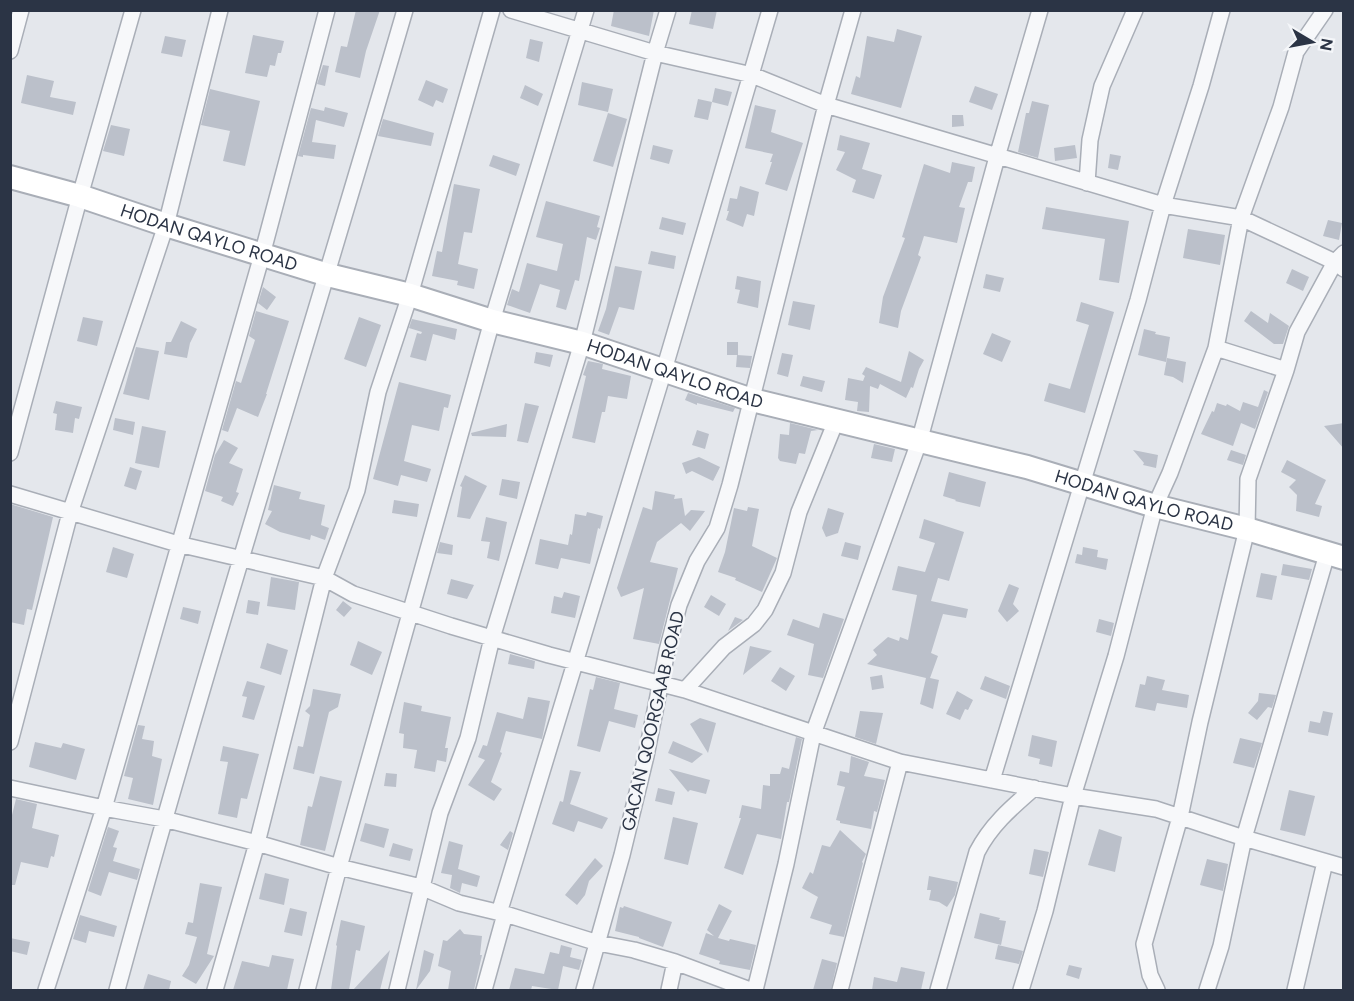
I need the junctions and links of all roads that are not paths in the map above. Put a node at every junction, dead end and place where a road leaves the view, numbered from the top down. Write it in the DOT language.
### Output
graph roads {
  1 [pos="21,10"];
  2 [pos="133,10"];
  3 [pos="220,10"];
  4 [pos="327,10"];
  5 [pos="405,10"];
  6 [pos="492,10"];
  7 [pos="511,10"];
  8 [pos="586,10"];
  9 [pos="668,10"];
  10 [pos="770,10"];
  11 [pos="853,10"];
  12 [pos="1040,10"];
  13 [pos="1135,10"];
  14 [pos="1222,10"];
  15 [pos="1325,10"];
  16 [pos="580,31"];
  17 [pos="10,51"];
  18 [pos="655,53"];
  19 [pos="752,75"];
  20 [pos="826,105"];
  21 [pos="997,157"];
  22 [pos="10,177"];
  23 [pos="1087,183"];
  24 [pos="80,196"];
  25 [pos="1163,205"];
  26 [pos="1241,218"];
  27 [pos="166,225"];
  28 [pos="262,255"];
  29 [pos="1341,261"];
  30 [pos="328,275"];
  31 [pos="410,295"];
  32 [pos="492,321"];
  33 [pos="582,343"];
  34 [pos="1216,348"];
  35 [pos="664,370"];
  36 [pos="1286,370"];
  37 [pos="752,400"];
  38 [pos="836,421"];
  39 [pos="920,442"];
  40 [pos="10,453"];
  41 [pos="1080,484"];
  42 [pos="10,494"];
  43 [pos="1155,506"];
  44 [pos="70,513"];
  45 [pos="1247,529"];
  46 [pos="178,544"];
  47 [pos="1335,556"];
  48 [pos="240,560"];
  49 [pos="324,578"];
  50 [pos="409,612"];
  51 [pos="492,638"];
  52 [pos="575,662"];
  53 [pos="660,684"];
  54 [pos="684,690"];
  55 [pos="813,734"];
  56 [pos="10,742"];
  57 [pos="900,762"];
  58 [pos="992,780"];
  59 [pos="10,788"];
  60 [pos="1034,788"];
  61 [pos="1073,796"];
  62 [pos="104,808"];
  63 [pos="1180,817"];
  64 [pos="164,819"];
  65 [pos="1244,838"];
  66 [pos="257,843"];
  67 [pos="1325,862"];
  68 [pos="339,867"];
  69 [pos="1344,867"];
  70 [pos="421,887"];
  71 [pos="502,913"];
  72 [pos="598,943"];
  73 [pos="675,962"];
  74 [pos="46,990"];
  75 [pos="117,990"];
  76 [pos="215,990"];
  77 [pos="307,990"];
  78 [pos="397,990"];
  79 [pos="484,990"];
  80 [pos="584,990"];
  81 [pos="669,990"];
  82 [pos="750,990"];
  83 [pos="755,990"];
  84 [pos="840,990"];
  85 [pos="938,990"];
  86 [pos="1021,990"];
  87 [pos="1157,990"];
  88 [pos="1207,990"];
  89 [pos="1295,990"];
  1 -- 17 [label="street"];
  2 -- 24 [label="street"];
  3 -- 27 [label="street"];
  4 -- 28 [label="street"];
  5 -- 30 [label="street"];
  6 -- 31 [label="street"];
  7 -- 16 [label="street"];
  8 -- 16 [label="street"];
  9 -- 18 [label="street"];
  10 -- 19 [label="street"];
  11 -- 20 [label="street, GACAN QOORGAAB ROAD"];
  12 -- 21 [label="street"];
  13 -- 23 [label="street"];
  14 -- 25 [label="street"];
  15 -- 26 [label="street"];
  16 -- 18 [label="street"];
  16 -- 32 [label="street"];
  18 -- 19 [label="street"];
  18 -- 33 [label="street"];
  19 -- 20 [label="street"];
  19 -- 35 [label="street"];
  20 -- 21 [label="street"];
  20 -- 37 [label="street, GACAN QOORGAAB ROAD"];
  21 -- 23 [label="street"];
  21 -- 39 [label="street"];
  22 -- 24 [label="street, HODAN QAYLO ROAD"];
  23 -- 25 [label="street"];
  24 -- 27 [label="street, HODAN QAYLO ROAD"];
  24 -- 40 [label="street"];
  25 -- 26 [label="street"];
  25 -- 41 [label="street"];
  26 -- 29 [label="street"];
  26 -- 34 [label="street"];
  27 -- 28 [label="street, HODAN QAYLO ROAD"];
  27 -- 44 [label="street"];
  28 -- 30 [label="street, HODAN QAYLO ROAD"];
  28 -- 46 [label="street"];
  29 -- 36 [label="street"];
  30 -- 31 [label="street, HODAN QAYLO ROAD"];
  30 -- 48 [label="street"];
  31 -- 32 [label="street, HODAN QAYLO ROAD"];
  31 -- 49 [label="street"];
  32 -- 33 [label="street, HODAN QAYLO ROAD"];
  32 -- 50 [label="street"];
  33 -- 35 [label="street, HODAN QAYLO ROAD"];
  33 -- 51 [label="street"];
  34 -- 36 [label="street"];
  34 -- 43 [label="street"];
  35 -- 37 [label="street, HODAN QAYLO ROAD"];
  35 -- 52 [label="street"];
  36 -- 45 [label="street"];
  37 -- 38 [label="street, HODAN QAYLO ROAD"];
  37 -- 53 [label="street, GACAN QOORGAAB ROAD"];
  38 -- 39 [label="street, HODAN QAYLO ROAD"];
  38 -- 54 [label="street"];
  39 -- 41 [label="street, HODAN QAYLO ROAD"];
  39 -- 55 [label="street"];
  41 -- 43 [label="street, HODAN QAYLO ROAD"];
  41 -- 58 [label="street"];
  42 -- 44 [label="street"];
  43 -- 45 [label="street, HODAN QAYLO ROAD"];
  43 -- 61 [label="street"];
  44 -- 46 [label="street"];
  44 -- 56 [label="street"];
  45 -- 47 [label="street, HODAN QAYLO ROAD"];
  45 -- 63 [label="street"];
  46 -- 48 [label="street"];
  46 -- 62 [label="street"];
  47 -- 65 [label="street"];
  48 -- 49 [label="street"];
  48 -- 64 [label="street"];
  49 -- 50 [label="street"];
  49 -- 66 [label="street"];
  50 -- 51 [label="street"];
  50 -- 68 [label="street"];
  51 -- 52 [label="street"];
  51 -- 70 [label="street"];
  52 -- 53 [label="street"];
  52 -- 71 [label="street"];
  53 -- 54 [label="street"];
  53 -- 72 [label="street, GACAN QOORGAAB ROAD"];
  54 -- 55 [label="street"];
  55 -- 57 [label="street"];
  55 -- 83 [label="street"];
  57 -- 58 [label="street"];
  57 -- 84 [label="street"];
  58 -- 60 [label="street"];
  59 -- 62 [label="street"];
  60 -- 61 [label="street"];
  60 -- 85 [label="street"];
  61 -- 63 [label="street"];
  61 -- 86 [label="street"];
  62 -- 64 [label="street"];
  62 -- 74 [label="street"];
  63 -- 65 [label="street"];
  63 -- 87 [label="street"];
  64 -- 66 [label="street"];
  64 -- 75 [label="street"];
  65 -- 67 [label="street"];
  65 -- 88 [label="street"];
  66 -- 68 [label="street"];
  66 -- 76 [label="street"];
  67 -- 69 [label="street"];
  67 -- 89 [label="street"];
  68 -- 70 [label="street"];
  68 -- 77 [label="street"];
  70 -- 71 [label="street"];
  70 -- 78 [label="street"];
  71 -- 72 [label="street"];
  71 -- 79 [label="street"];
  72 -- 73 [label="street"];
  72 -- 80 [label="street, GACAN QOORGAAB ROAD"];
  73 -- 81 [label="street"];
  73 -- 82 [label="street"];
}
